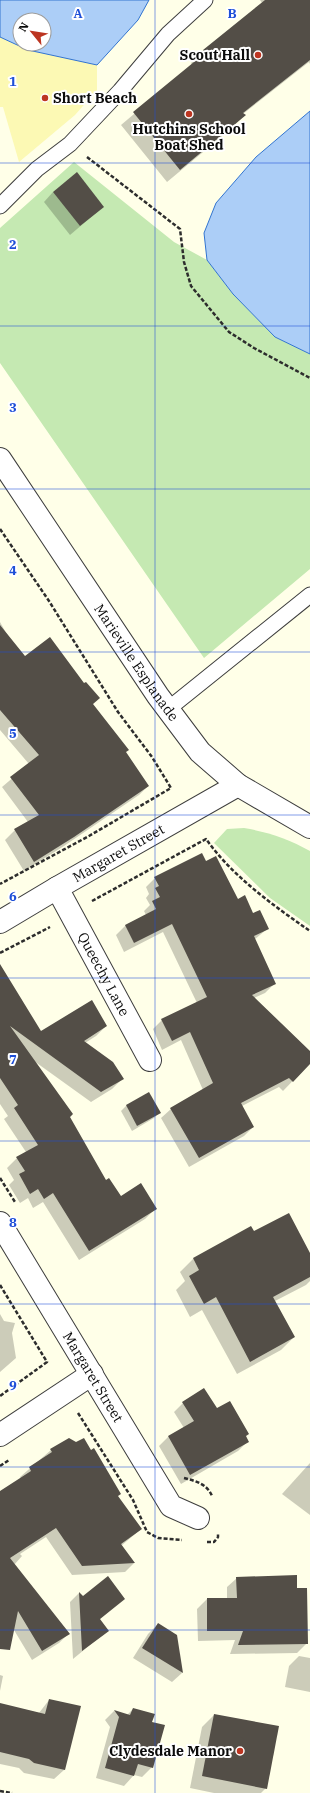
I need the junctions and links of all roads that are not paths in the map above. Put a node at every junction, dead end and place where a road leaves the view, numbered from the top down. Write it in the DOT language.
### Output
graph roads {
  1 [pos="205,0"];
  2 [pos="0,206"];
  3 [pos="0,460"];
  4 [pos="310,595"];
  5 [pos="167,710"];
  6 [pos="238,785"];
  7 [pos="310,827"];
  8 [pos="57,888"];
  9 [pos="0,922"];
  10 [pos="150,1060"];
  11 [pos="0,1224"];
  12 [pos="92,1374"];
  13 [pos="0,1435"];
  14 [pos="198,1518"];
  1 -- 2 [label="lane"];
  3 -- 5 [label="street, Marieville Esplanade"];
  4 -- 5 [label="lane"];
  5 -- 6 [label="street, Marieville Esplanade"];
  6 -- 7 [label="street, Marieville Esplanade"];
  6 -- 8 [label="street, Margaret Street"];
  8 -- 9 [label="street, Margaret Street"];
  8 -- 10 [label="street, Queechy Lane"];
  11 -- 12 [label="street, Margaret Street"];
  12 -- 13 [label="street"];
  12 -- 14 [label="street, Margaret Street"];
}
